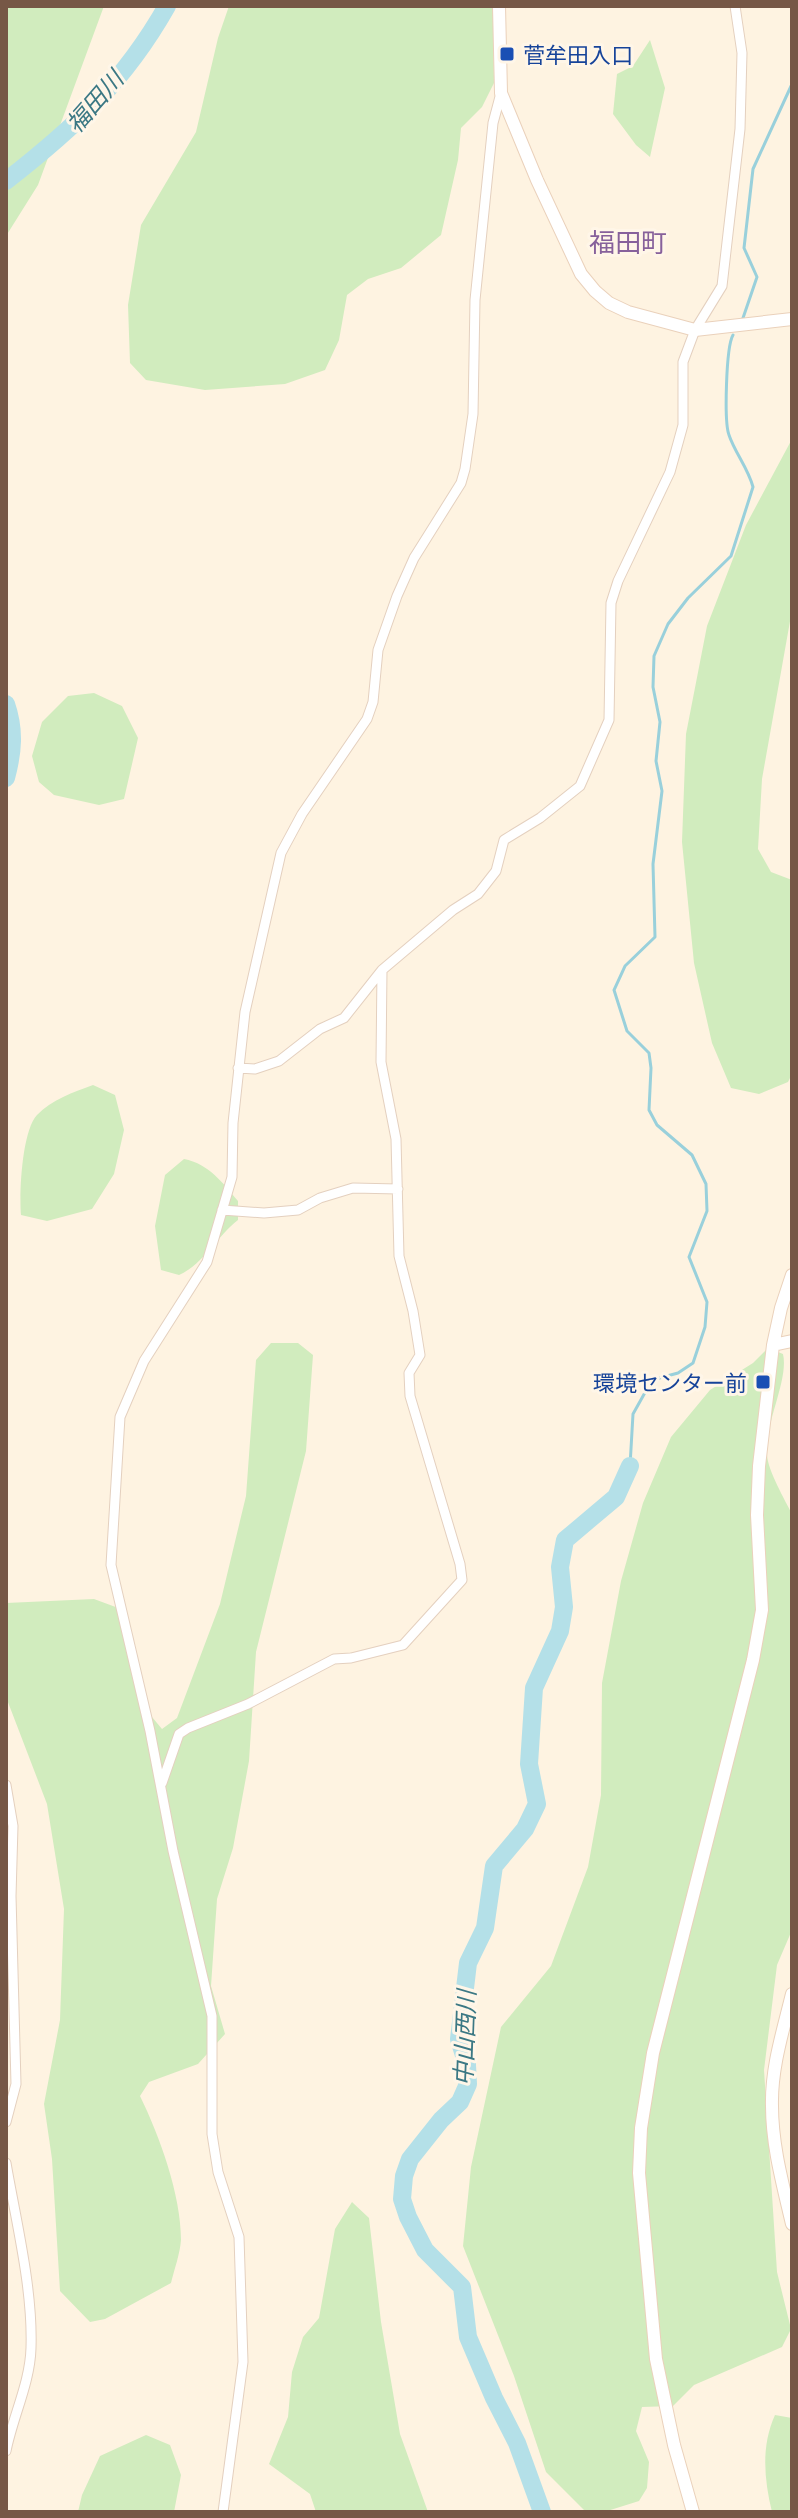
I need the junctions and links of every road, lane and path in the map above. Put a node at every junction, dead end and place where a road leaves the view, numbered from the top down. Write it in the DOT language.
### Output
graph roads {
  1 [pos="499,6"];
  2 [pos="735,6"];
  3 [pos="501,93"];
  4 [pos="792,319"];
  5 [pos="695,330"];
  6 [pos="382,970"];
  7 [pos="238,1068"];
  8 [pos="398,1189"];
  9 [pos="222,1210"];
  10 [pos="792,1275"];
  11 [pos="792,1341"];
  12 [pos="773,1345"];
  13 [pos="6,1785"];
  14 [pos="161,1787"];
  15 [pos="792,1994"];
  16 [pos="6,2122"];
  17 [pos="6,2163"];
  18 [pos="792,2224"];
  19 [pos="6,2451"];
  20 [pos="223,2512"];
  21 [pos="693,2512"];
  1 -- 3 [label="street"];
  2 -- 5 [label="street"];
  3 -- 5 [label="street"];
  3 -- 7 [label="street"];
  4 -- 5 [label="street"];
  5 -- 6 [label="street"];
  6 -- 7 [label="street"];
  6 -- 8 [label="street"];
  7 -- 9 [label="street"];
  8 -- 9 [label="street"];
  8 -- 14 [label="street"];
  9 -- 14 [label="street"];
  10 -- 12 [label="street"];
  11 -- 12 [label="street"];
  12 -- 21 [label="street"];
  13 -- 16 [label="street"];
  14 -- 20 [label="street"];
  15 -- 18 [label="street"];
  17 -- 19 [label="street"];
}
